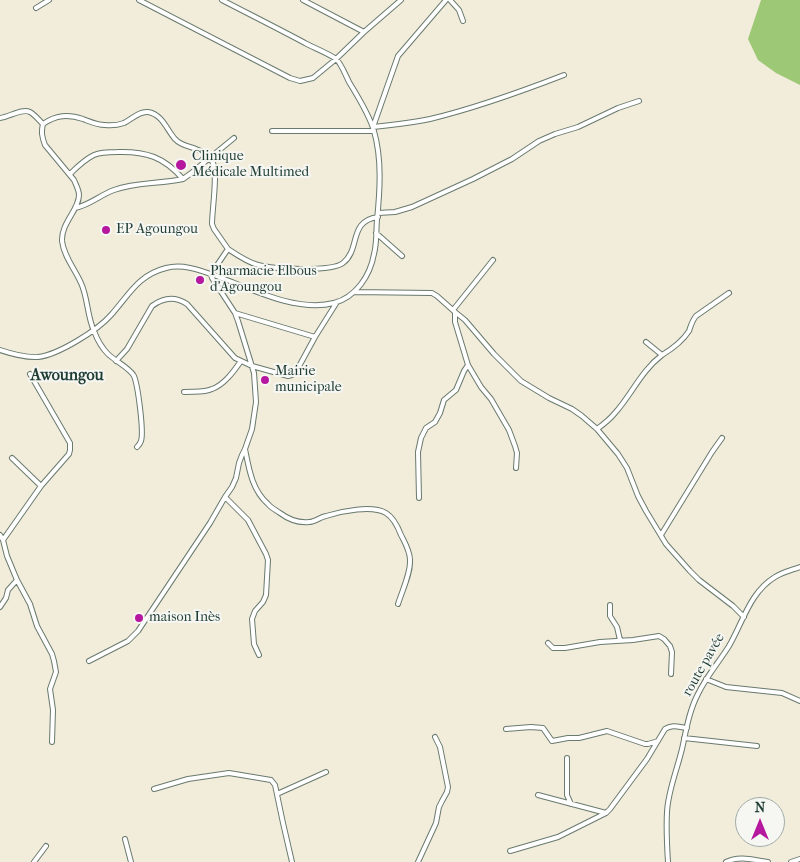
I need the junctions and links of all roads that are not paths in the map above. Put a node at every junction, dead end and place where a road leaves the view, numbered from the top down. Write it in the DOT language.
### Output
graph roads {
  1 [pos="49,0"];
  2 [pos="139,0"];
  3 [pos="222,0"];
  4 [pos="303,0"];
  5 [pos="400,0"];
  6 [pos="446,0"];
  7 [pos="450,0"];
  8 [pos="36,8"];
  9 [pos="463,21"];
  10 [pos="364,32"];
  11 [pos="336,59"];
  12 [pos="564,74"];
  13 [pos="639,101"];
  14 [pos="0,118"];
  15 [pos="43,124"];
  16 [pos="373,129"];
  17 [pos="272,131"];
  18 [pos="234,138"];
  19 [pos="209,158"];
  20 [pos="70,174"];
  21 [pos="183,179"];
  22 [pos="75,208"];
  23 [pos="378,215"];
  24 [pos="376,233"];
  25 [pos="228,249"];
  26 [pos="402,256"];
  27 [pos="493,260"];
  28 [pos="211,274"];
  29 [pos="354,292"];
  30 [pos="729,293"];
  31 [pos="337,302"];
  32 [pos="454,311"];
  33 [pos="235,313"];
  34 [pos="93,330"];
  35 [pos="315,337"];
  36 [pos="646,342"];
  37 [pos="0,350"];
  38 [pos="662,355"];
  39 [pos="116,361"];
  40 [pos="241,361"];
  41 [pos="468,365"];
  42 [pos="252,366"];
  43 [pos="30,374"];
  44 [pos="184,392"];
  45 [pos="597,428"];
  46 [pos="722,438"];
  47 [pos="137,447"];
  48 [pos="246,449"];
  49 [pos="12,458"];
  50 [pos="516,468"];
  51 [pos="41,486"];
  52 [pos="225,497"];
  53 [pos="419,498"];
  54 [pos="0,535"];
  55 [pos="661,535"];
  56 [pos="4,540"];
  57 [pos="800,567"];
  58 [pos="17,580"];
  59 [pos="398,604"];
  60 [pos="610,605"];
  61 [pos="0,607"];
  62 [pos="744,617"];
  63 [pos="620,640"];
  64 [pos="548,643"];
  65 [pos="259,655"];
  66 [pos="89,662"];
  67 [pos="671,674"];
  68 [pos="706,679"];
  69 [pos="800,701"];
  70 [pos="687,728"];
  71 [pos="506,729"];
  72 [pos="435,737"];
  73 [pos="684,738"];
  74 [pos="658,741"];
  75 [pos="52,742"];
  76 [pos="757,746"];
  77 [pos="567,758"];
  78 [pos="326,772"];
  79 [pos="154,789"];
  80 [pos="277,794"];
  81 [pos="538,795"];
  82 [pos="571,804"];
  83 [pos="606,813"];
  84 [pos="125,839"];
  85 [pos="46,846"];
  86 [pos="510,851"];
  87 [pos="800,859"];
  88 [pos="34,862"];
  89 [pos="131,862"];
  90 [pos="292,862"];
  91 [pos="418,862"];
  92 [pos="668,862"];
  93 [pos="726,862"];
  94 [pos="768,862"];
  95 [pos="791,862"];
  1 -- 8 [label="street"];
  2 -- 11 [label="street"];
  3 -- 11 [label="street"];
  4 -- 10 [label="street"];
  5 -- 10 [label="street"];
  6 -- 16 [label="street"];
  7 -- 9 [label="street"];
  10 -- 11 [label="street"];
  11 -- 16 [label="street"];
  12 -- 16 [label="street"];
  13 -- 23 [label="street"];
  14 -- 15 [label="street"];
  15 -- 19 [label="street"];
  15 -- 20 [label="street"];
  16 -- 17 [label="street"];
  16 -- 23 [label="street"];
  18 -- 19 [label="street"];
  19 -- 21 [label="street"];
  19 -- 25 [label="street"];
  20 -- 21 [label="street"];
  20 -- 22 [label="street"];
  21 -- 22 [label="street"];
  22 -- 34 [label="street"];
  23 -- 24 [label="street"];
  23 -- 25 [label="street"];
  24 -- 26 [label="street"];
  24 -- 29 [label="street"];
  25 -- 28 [label="street"];
  27 -- 32 [label="street"];
  28 -- 31 [label="street"];
  28 -- 33 [label="street"];
  28 -- 34 [label="street"];
  29 -- 31 [label="street"];
  29 -- 32 [label="street"];
  30 -- 38 [label="street"];
  31 -- 35 [label="street"];
  32 -- 41 [label="street"];
  32 -- 45 [label="street"];
  33 -- 35 [label="street"];
  33 -- 42 [label="street"];
  34 -- 37 [label="street"];
  34 -- 39 [label="street"];
  35 -- 42 [label="street"];
  36 -- 38 [label="street"];
  38 -- 45 [label="street"];
  39 -- 40 [label="street"];
  39 -- 47 [label="street"];
  40 -- 42 [label="street"];
  40 -- 44 [label="street"];
  41 -- 50 [label="street"];
  41 -- 53 [label="street"];
  42 -- 48 [label="street"];
  43 -- 51 [label="street"];
  45 -- 55 [label="street"];
  46 -- 55 [label="street"];
  48 -- 52 [label="street"];
  48 -- 59 [label="street"];
  49 -- 51 [label="street"];
  51 -- 56 [label="street"];
  52 -- 65 [label="street"];
  52 -- 66 [label="street"];
  54 -- 56 [label="street"];
  55 -- 62 [label="street"];
  56 -- 58 [label="street"];
  57 -- 62 [label="street, route pavée"];
  58 -- 61 [label="street"];
  58 -- 75 [label="street"];
  60 -- 63 [label="street"];
  62 -- 68 [label="street, route pavée"];
  63 -- 64 [label="street"];
  63 -- 67 [label="street"];
  68 -- 69 [label="street"];
  68 -- 70 [label="street, route pavée"];
  70 -- 73 [label="street, route pavée"];
  70 -- 74 [label="street"];
  71 -- 74 [label="street"];
  72 -- 91 [label="street"];
  73 -- 76 [label="street"];
  73 -- 92 [label="street, route pavée"];
  74 -- 83 [label="street"];
  77 -- 82 [label="street"];
  78 -- 80 [label="street"];
  79 -- 80 [label="street"];
  80 -- 90 [label="street"];
  81 -- 82 [label="street"];
  82 -- 83 [label="street"];
  83 -- 86 [label="street"];
  84 -- 89 [label="street"];
  85 -- 88 [label="street"];
  87 -- 95 [label="street"];
  93 -- 94 [label="street"];
}
